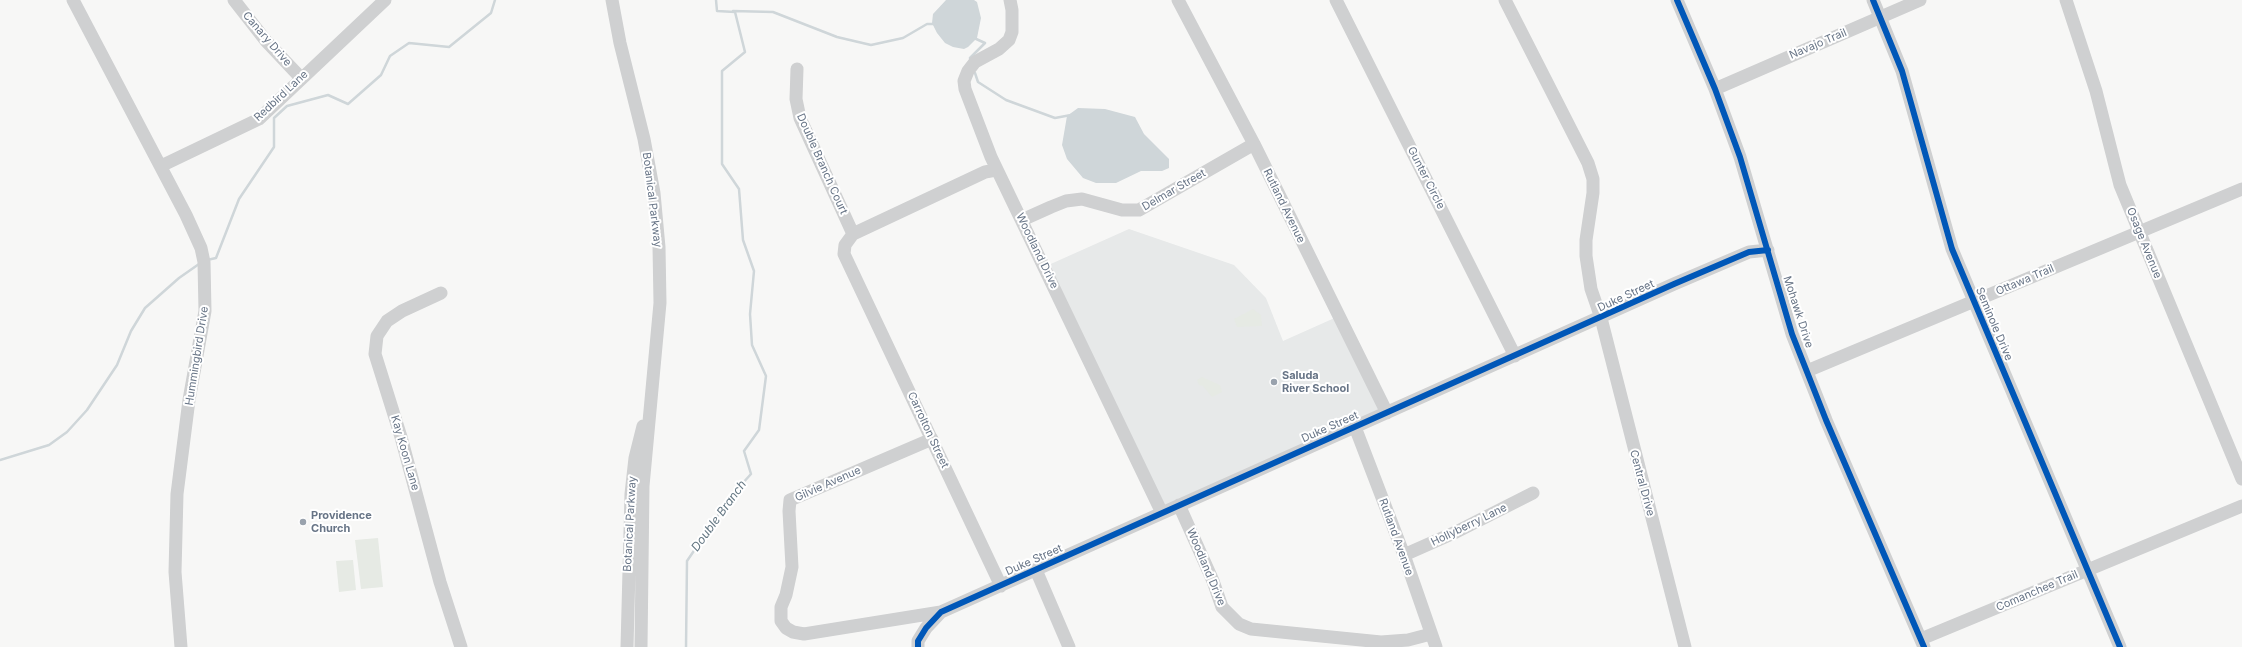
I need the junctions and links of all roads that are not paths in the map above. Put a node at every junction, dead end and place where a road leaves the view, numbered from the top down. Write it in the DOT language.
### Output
graph roads {
  1 [pos="73,0"];
  2 [pos="234,0"];
  3 [pos="385,0"];
  4 [pos="612,0"];
  5 [pos="1010,0"];
  6 [pos="1178,0"];
  7 [pos="1336,0"];
  8 [pos="1505,0"];
  9 [pos="1677,0"];
  10 [pos="1873,0"];
  11 [pos="1920,0"];
  12 [pos="2066,0"];
  13 [pos="1880,17"];
  14 [pos="797,69"];
  15 [pos="301,78"];
  16 [pos="1716,89"];
  17 [pos="1254,144"];
  18 [pos="161,166"];
  19 [pos="996,170"];
  20 [pos="2242,189"];
  21 [pos="1022,220"];
  22 [pos="2139,232"];
  23 [pos="853,234"];
  24 [pos="1768,250"];
  25 [pos="441,293"];
  26 [pos="1973,302"];
  27 [pos="1601,318"];
  28 [pos="1515,356"];
  29 [pos="1807,371"];
  30 [pos="650,403"];
  31 [pos="1387,413"];
  32 [pos="1355,427"];
  33 [pos="932,439"];
  34 [pos="2242,479"];
  35 [pos="1533,493"];
  36 [pos="1179,505"];
  37 [pos="2242,506"];
  38 [pos="1162,513"];
  39 [pos="1404,555"];
  40 [pos="1036,570"];
  41 [pos="2087,570"];
  42 [pos="1001,586"];
  43 [pos="941,612"];
  44 [pos="1431,634"];
  45 [pos="1923,643"];
  46 [pos="181,647"];
  47 [pos="461,647"];
  48 [pos="627,647"];
  49 [pos="640,647"];
  50 [pos="918,647"];
  51 [pos="1069,647"];
  52 [pos="1436,647"];
  53 [pos="1685,647"];
  54 [pos="2120,647"];
  1 -- 18 [label="street, Hummingbird Drive"];
  2 -- 15 [label="street, Canary Drive"];
  3 -- 15 [label="street, Redbird Lane"];
  4 -- 30 [label="street, Botanical Parkway"];
  5 -- 19 [label="street, Woodland Drive"];
  6 -- 17 [label="street, Rutland Avenue"];
  7 -- 28 [label="street, Gunter Circle"];
  8 -- 27 [label="street"];
  9 -- 16 [label="street, Mohawk Drive"];
  10 -- 13 [label="street, Seminole Drive"];
  11 -- 13 [label="street, Navajo Trail"];
  12 -- 22 [label="street, Osage Avenue"];
  13 -- 16 [label="street, Navajo Trail"];
  13 -- 26 [label="street, Seminole Drive"];
  14 -- 23 [label="street, Double Branch Court"];
  15 -- 18 [label="street, Redbird Lane"];
  16 -- 24 [label="street, Mohawk Drive"];
  17 -- 21 [label="street, Delmar Street"];
  17 -- 31 [label="street, Rutland Avenue"];
  18 -- 46 [label="street, Hummingbird Drive"];
  19 -- 21 [label="street, Woodland Drive"];
  19 -- 23 [label="street"];
  20 -- 22 [label="street, Ottawa Trail"];
  21 -- 38 [label="street, Woodland Drive"];
  22 -- 26 [label="street, Ottawa Trail"];
  22 -- 34 [label="street, Osage Avenue"];
  23 -- 33 [label="street, Carrolton Street"];
  24 -- 27 [label="street, Duke Street"];
  24 -- 29 [label="street, Mohawk Drive"];
  25 -- 47 [label="street, Kay Koon Lane"];
  26 -- 29 [label="street, Ottawa Trail"];
  26 -- 41 [label="street, Seminole Drive"];
  27 -- 28 [label="street, Duke Street"];
  27 -- 53 [label="street, Central Drive"];
  28 -- 31 [label="street, Duke Street"];
  29 -- 45 [label="street, Mohawk Drive"];
  30 -- 48 [label="street, Botanical Parkway"];
  30 -- 49 [label="street, Botanical Parkway"];
  31 -- 32 [label="street, Duke Street"];
  32 -- 36 [label="street, Duke Street"];
  32 -- 39 [label="street, Rutland Avenue"];
  33 -- 42 [label="street, Carrolton Street"];
  33 -- 43 [label="street, Gilvie Avenue"];
  35 -- 39 [label="street, Hollyberry Lane"];
  36 -- 38 [label="street, Duke Street"];
  36 -- 44 [label="street, Woodland Drive"];
  37 -- 41 [label="street, Comanchee Trail"];
  38 -- 40 [label="street, Duke Street"];
  39 -- 44 [label="street, Rutland Avenue"];
  40 -- 42 [label="street, Duke Street"];
  40 -- 51 [label="street"];
  41 -- 45 [label="street, Comanchee Trail"];
  41 -- 54 [label="street, Seminole Drive"];
  42 -- 43 [label="street, Duke Street"];
  43 -- 50 [label="street, Duke Street"];
  44 -- 52 [label="street, Rutland Avenue"];
}
